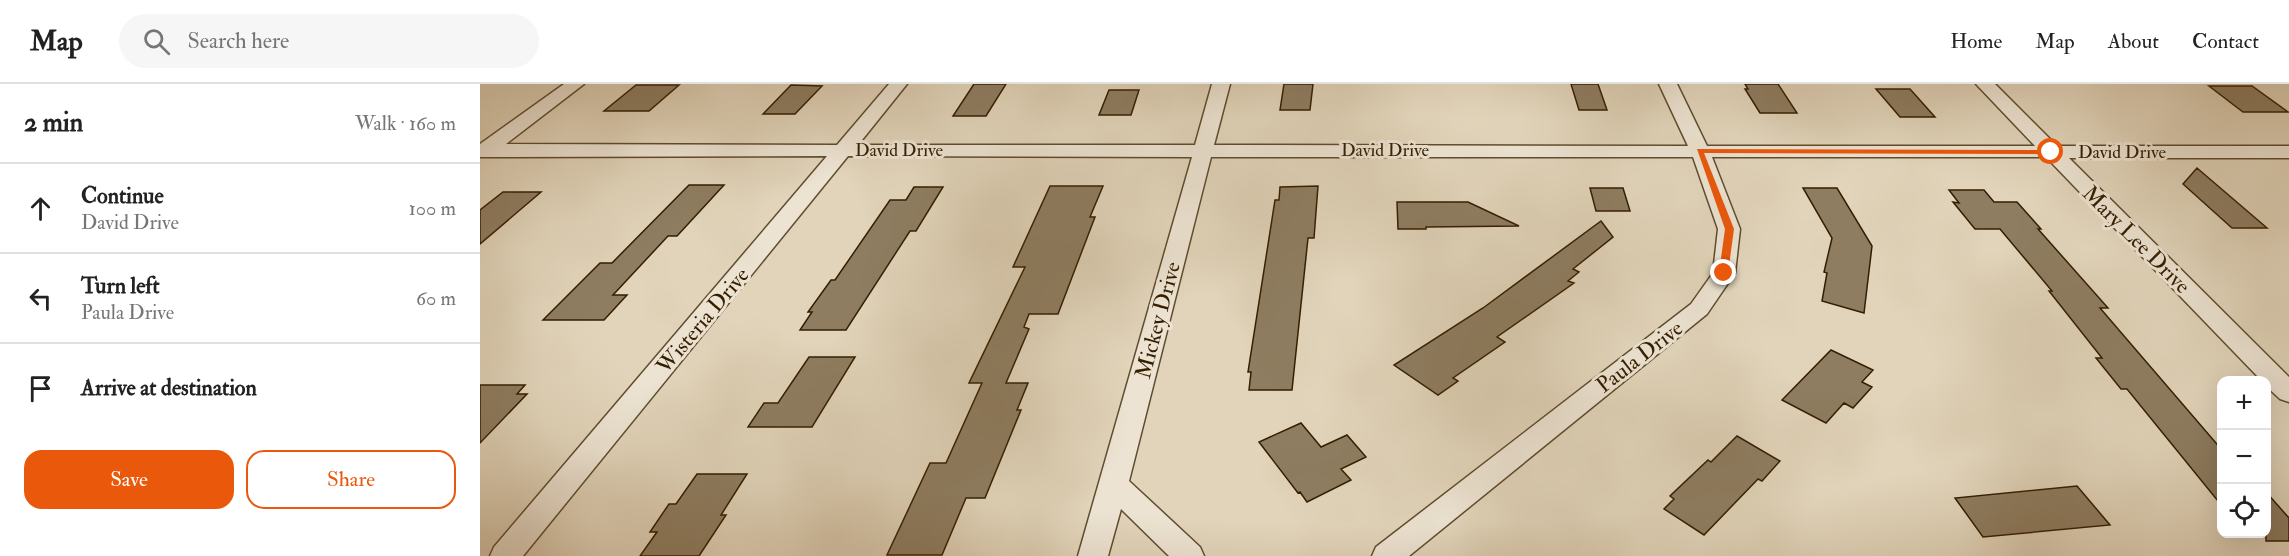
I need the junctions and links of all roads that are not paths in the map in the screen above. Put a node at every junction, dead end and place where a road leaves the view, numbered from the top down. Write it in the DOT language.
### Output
graph roads {
  1 [pos="575,84"];
  2 [pos="898,84"];
  3 [pos="1221,84"];
  4 [pos="1668,84"];
  5 [pos="1985,84"];
  6 [pos="1202,149"];
  7 [pos="845,150"];
  8 [pos="482,151"];
  9 [pos="1700,151"];
  10 [pos="2051,152"];
  11 [pos="2289,152"];
  12 [pos="2289,393"];
  13 [pos="1114,484"];
  14 [pos="505,556"];
  15 [pos="1093,556"];
  16 [pos="1189,556"];
  17 [pos="1387,556"];
  1 -- 8 [label="street"];
  2 -- 7 [label="street, Wisteria Drive"];
  3 -- 6 [label="street, Mickey Drive"];
  4 -- 9 [label="street, Paula Drive"];
  5 -- 10 [label="street, Mary Lee Drive"];
  6 -- 7 [label="street, David Drive"];
  6 -- 9 [label="street, David Drive"];
  6 -- 13 [label="street, Mickey Drive"];
  7 -- 8 [label="street, David Drive"];
  7 -- 14 [label="street, Wisteria Drive"];
  9 -- 10 [label="street, David Drive"];
  9 -- 17 [label="street, Paula Drive"];
  10 -- 11 [label="street, David Drive"];
  10 -- 12 [label="street, Mary Lee Drive"];
  13 -- 15 [label="street, Mickey Drive"];
  13 -- 16 [label="street"];
}
